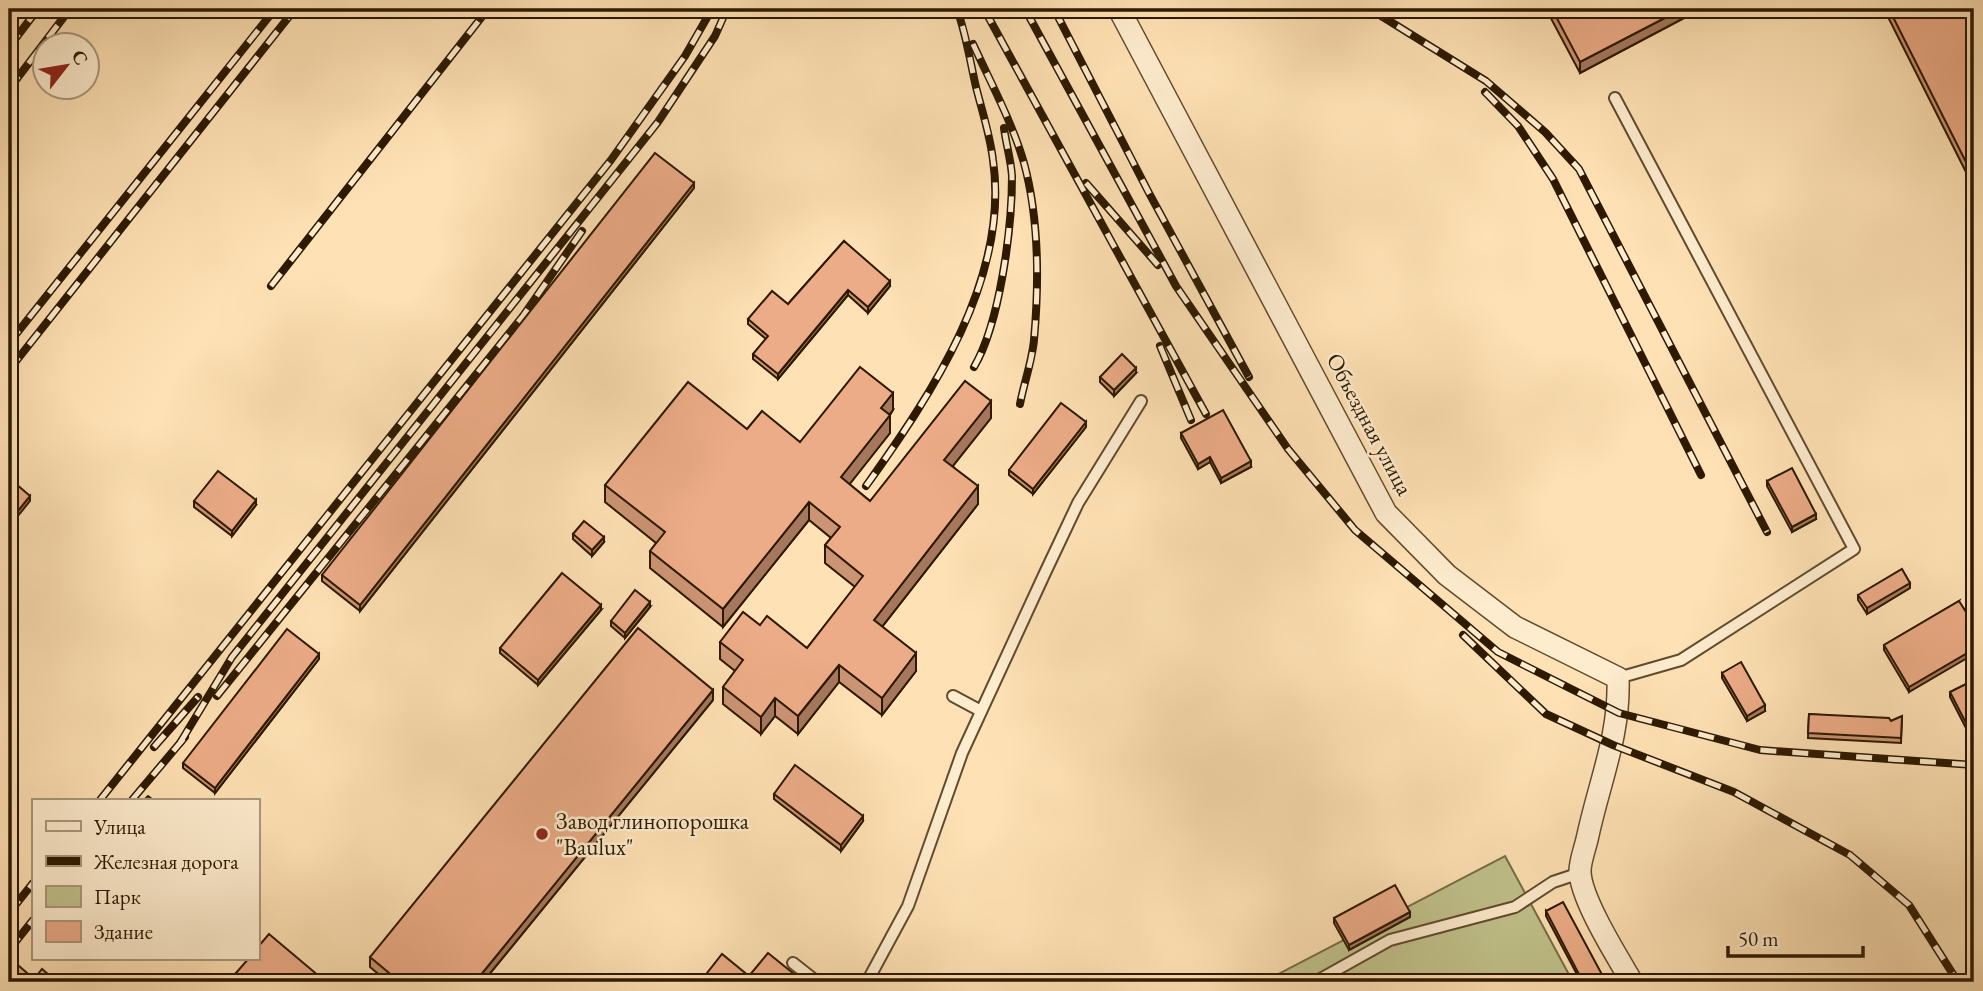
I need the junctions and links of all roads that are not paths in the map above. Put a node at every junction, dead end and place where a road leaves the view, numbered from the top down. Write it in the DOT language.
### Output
graph roads {
  1 [pos="1119,9"];
  2 [pos="1615,99"];
  3 [pos="1141,401"];
  4 [pos="1618,678"];
  5 [pos="953,696"];
  6 [pos="981,711"];
  7 [pos="1580,873"];
  8 [pos="793,963"];
  9 [pos="817,982"];
  10 [pos="867,982"];
  11 [pos="1315,982"];
  12 [pos="1632,982"];
  1 -- 4 [label="street, Объездная улица"];
  2 -- 4 [label="lane"];
  3 -- 6 [label="lane"];
  4 -- 7 [label="street"];
  5 -- 6 [label="lane"];
  6 -- 10 [label="lane"];
  7 -- 11 [label="lane"];
  7 -- 12 [label="street"];
  8 -- 9 [label="lane"];
}
